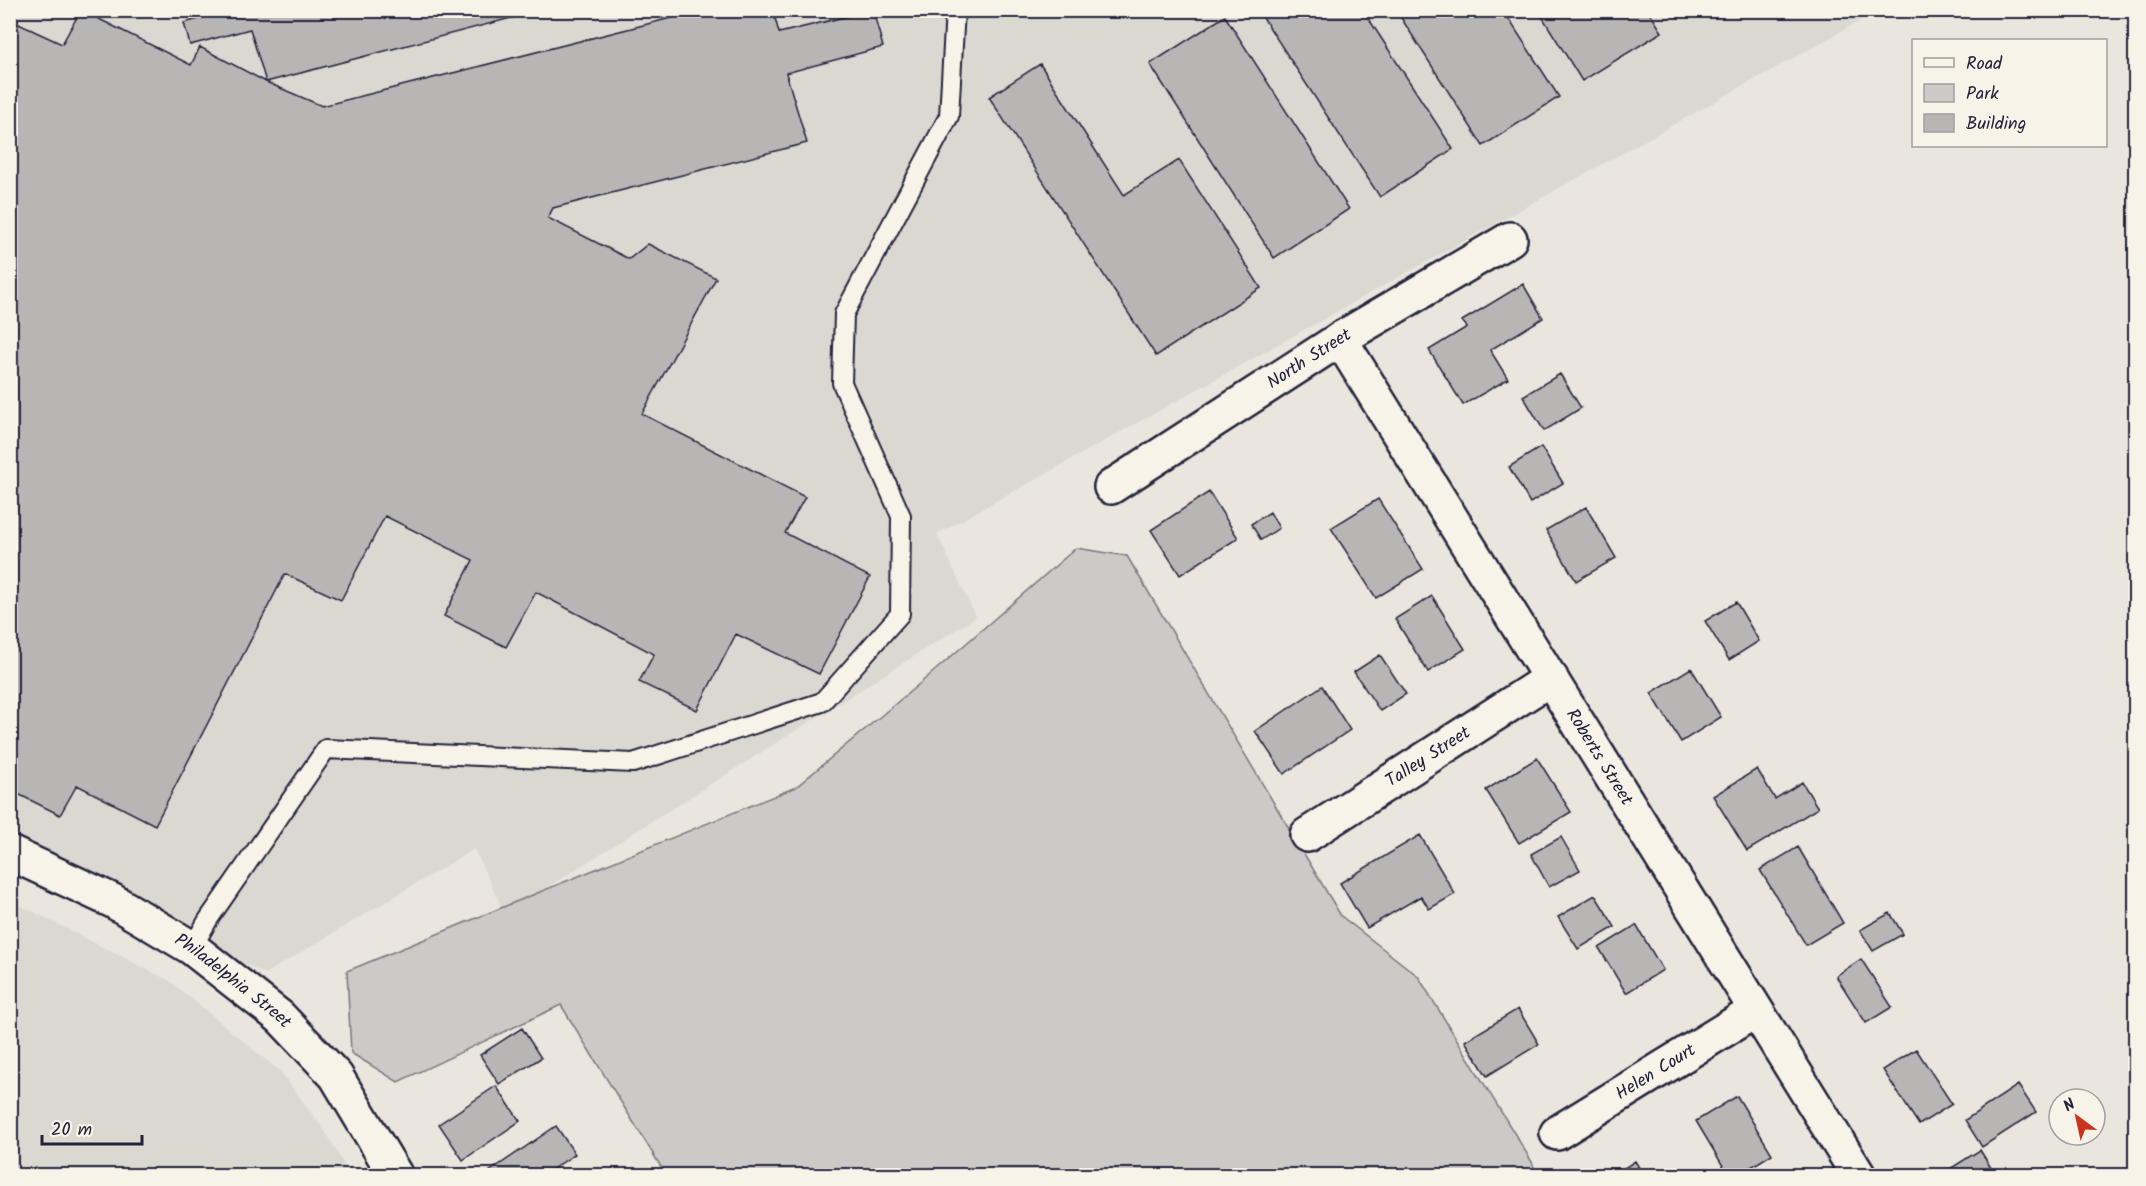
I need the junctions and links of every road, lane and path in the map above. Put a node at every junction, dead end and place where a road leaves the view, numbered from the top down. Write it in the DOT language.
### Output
graph roads {
  1 [pos="955,10"];
  2 [pos="1510,239"];
  3 [pos="1340,339"];
  4 [pos="1111,487"];
  5 [pos="1551,678"];
  6 [pos="1306,835"];
  7 [pos="10,853"];
  8 [pos="192,948"];
  9 [pos="1755,1011"];
  10 [pos="1557,1133"];
  11 [pos="396,1176"];
  12 [pos="1859,1176"];
  1 -- 8 [label="lane"];
  2 -- 3 [label="street, North Street"];
  3 -- 4 [label="street, North Street"];
  3 -- 5 [label="street, Roberts Street"];
  5 -- 6 [label="street, Talley Street"];
  5 -- 9 [label="street, Roberts Street"];
  7 -- 8 [label="street, Philadelphia Street"];
  8 -- 11 [label="street, Philadelphia Street"];
  9 -- 10 [label="street, Helen Court"];
  9 -- 12 [label="street, Roberts Street"];
}
